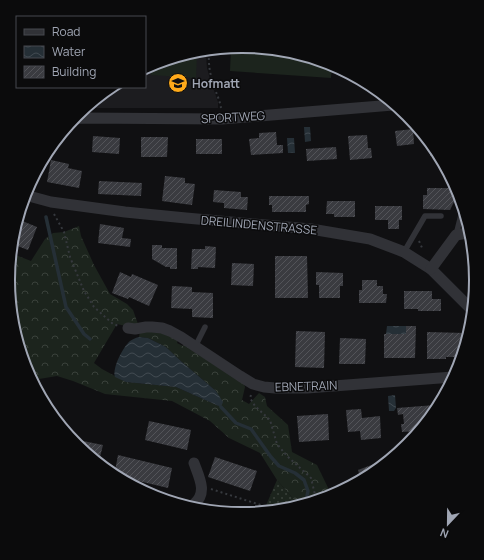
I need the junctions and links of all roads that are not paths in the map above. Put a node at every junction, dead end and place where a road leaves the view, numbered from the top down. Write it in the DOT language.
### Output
graph roads {
  1 [pos="387,105"];
  2 [pos="82,118"];
  3 [pos="31,197"];
  4 [pos="441,216"];
  5 [pos="461,223"];
  6 [pos="461,234"];
  7 [pos="404,252"];
  8 [pos="431,269"];
  9 [pos="468,306"];
  10 [pos="205,327"];
  11 [pos="128,328"];
  12 [pos="195,347"];
  13 [pos="447,377"];
  14 [pos="194,463"];
  15 [pos="196,502"];
  1 -- 2 [label="street, SPORTWEG"];
  3 -- 7 [label="street, DREILINDENSTRASSE"];
  4 -- 7 [label="lane"];
  5 -- 6 [label="lane"];
  6 -- 8 [label="street"];
  7 -- 8 [label="street, DREILINDENSTRASSE"];
  8 -- 9 [label="street, DREILINDENSTRASSE"];
  10 -- 12 [label="lane"];
  11 -- 12 [label="street, EBNETRAIN"];
  12 -- 13 [label="street, EBNETRAIN"];
  14 -- 15 [label="street"];
}
